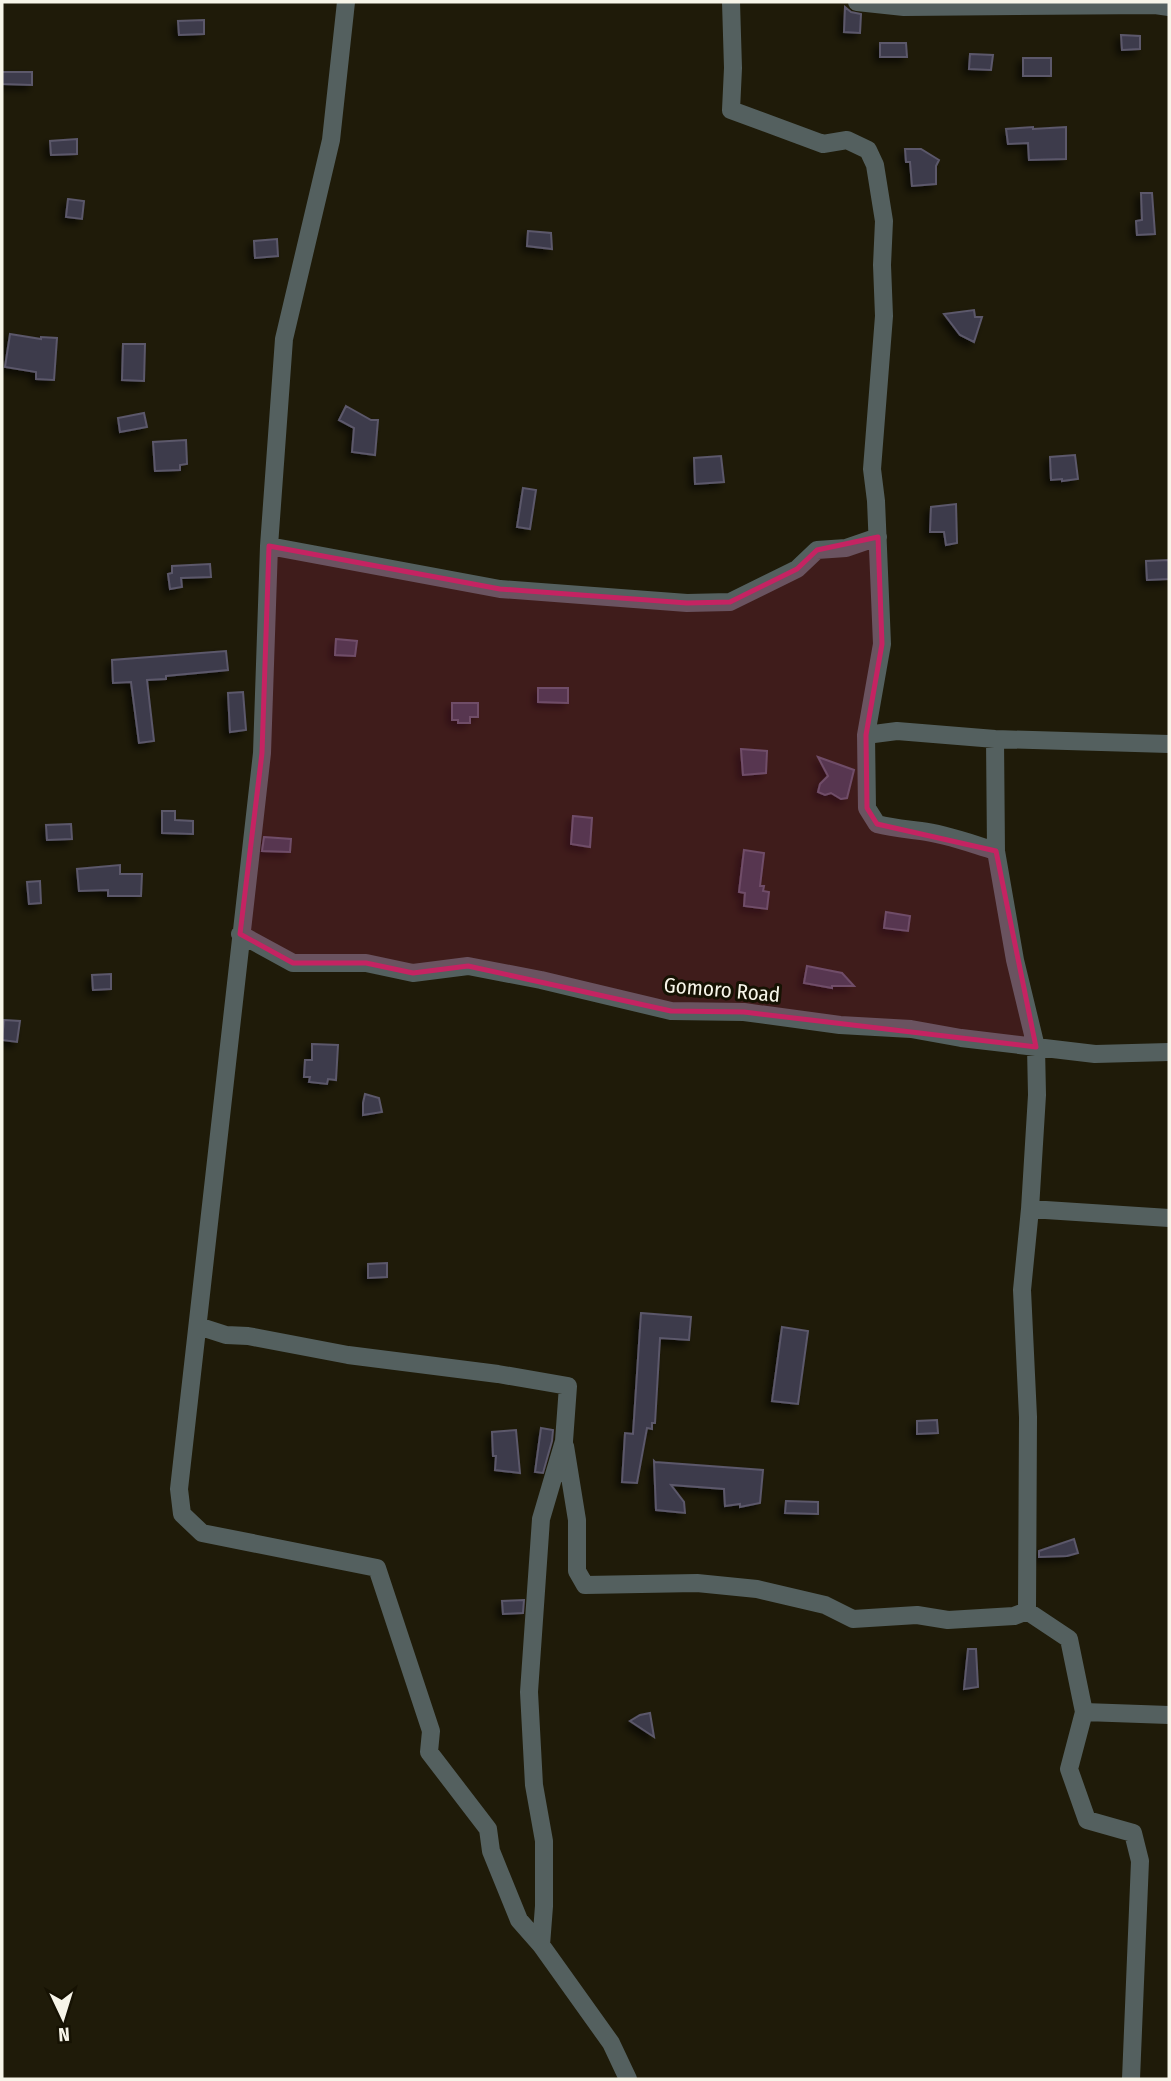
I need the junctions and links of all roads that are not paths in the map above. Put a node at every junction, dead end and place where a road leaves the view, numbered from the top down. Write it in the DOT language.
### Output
graph roads {
  1 [pos="346,2"];
  2 [pos="732,2"];
  3 [pos="857,2"];
  4 [pos="1169,7"];
  5 [pos="878,537"];
  6 [pos="269,546"];
  7 [pos="866,735"];
  8 [pos="995,739"];
  9 [pos="1169,744"];
  10 [pos="996,851"];
  11 [pos="240,934"];
  12 [pos="1036,1047"];
  13 [pos="1169,1052"];
  14 [pos="1030,1209"];
  15 [pos="1169,1218"];
  16 [pos="198,1326"];
  17 [pos="564,1441"];
  18 [pos="1027,1611"];
  19 [pos="1084,1712"];
  20 [pos="1169,1715"];
  21 [pos="541,1945"];
  22 [pos="628,2079"];
  23 [pos="1131,2079"];
  1 -- 6 [label="street"];
  2 -- 5 [label="street"];
  3 -- 4 [label="street"];
  5 -- 6 [label="street"];
  5 -- 7 [label="street"];
  6 -- 11 [label="street"];
  7 -- 8 [label="street"];
  7 -- 10 [label="street"];
  8 -- 9 [label="street"];
  8 -- 10 [label="street"];
  10 -- 12 [label="street"];
  11 -- 12 [label="street, Gomoro Road"];
  11 -- 16 [label="street"];
  12 -- 13 [label="street, Gomoro Road"];
  12 -- 14 [label="street"];
  14 -- 15 [label="street"];
  14 -- 18 [label="street"];
  16 -- 17 [label="street"];
  16 -- 21 [label="street"];
  17 -- 18 [label="street"];
  17 -- 21 [label="street"];
  18 -- 19 [label="street"];
  19 -- 20 [label="street"];
  19 -- 23 [label="street"];
  21 -- 22 [label="street"];
}
